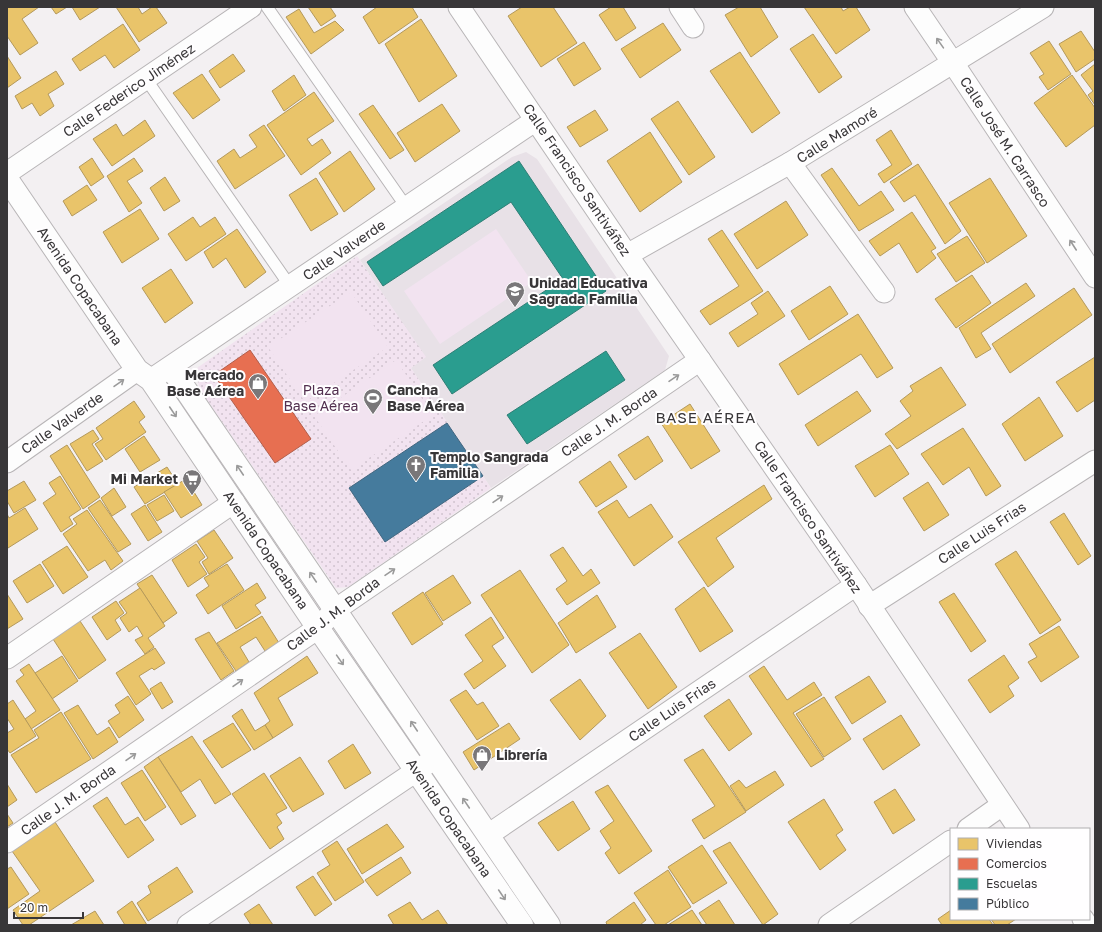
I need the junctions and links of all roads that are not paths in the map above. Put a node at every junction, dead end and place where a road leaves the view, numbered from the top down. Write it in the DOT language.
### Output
graph roads {
  1 [pos="251,7"];
  2 [pos="267,7"];
  3 [pos="459,7"];
  4 [pos="680,7"];
  5 [pos="915,7"];
  6 [pos="1043,7"];
  7 [pos="693,27"];
  8 [pos="953,63"];
  9 [pos="146,79"];
  10 [pos="536,120"];
  11 [pos="790,163"];
  12 [pos="7,173"];
  13 [pos="7,179"];
  14 [pos="407,208"];
  15 [pos="626,255"];
  16 [pos="1095,277"];
  17 [pos="290,286"];
  18 [pos="884,292"];
  19 [pos="700,360"];
  20 [pos="171,368"];
  21 [pos="144,375"];
  22 [pos="1095,461"];
  23 [pos="7,462"];
  24 [pos="234,502"];
  25 [pos="856,585"];
  26 [pos="869,606"];
  27 [pos="335,610"];
  28 [pos="318,628"];
  29 [pos="7,658"];
  30 [pos="435,758"];
  31 [pos="417,771"];
  32 [pos="1002,805"];
  33 [pos="969,828"];
  34 [pos="1018,828"];
  35 [pos="488,835"];
  36 [pos="950,841"];
  37 [pos="7,842"];
  38 [pos="188,925"];
  39 [pos="522,925"];
  40 [pos="549,925"];
  41 [pos="829,925"];
  1 -- 9 [label="street, Calle Federico Jiménez"];
  2 -- 14 [label="lane"];
  3 -- 10 [label="street, Calle Francisco Santiváñez"];
  4 -- 7 [label="street"];
  8 -- 5 [label="street, Calle José M. Carrasco, one-way"];
  6 -- 8 [label="street, Calle Mamoré"];
  8 -- 11 [label="street, Calle Mamoré"];
  16 -- 8 [label="street, Calle José M. Carrasco, one-way"];
  9 -- 12 [label="street, Calle Federico Jiménez"];
  9 -- 17 [label="lane"];
  10 -- 14 [label="street, Calle Valverde"];
  10 -- 15 [label="street, Calle Francisco Santiváñez"];
  11 -- 15 [label="street, Calle Mamoré"];
  11 -- 18 [label="street"];
  13 -- 21 [label="main road, Avenida Copacabana"];
  14 -- 17 [label="street, Calle Valverde"];
  15 -- 19 [label="street, Calle Francisco Santiváñez"];
  17 -- 20 [label="street, Calle Valverde"];
  19 -- 25 [label="street, Calle Francisco Santiváñez"];
  27 -- 19 [label="street, Calle J. M. Borda, one-way"];
  20 -- 21 [label="street, Calle Valverde"];
  27 -- 20 [label="main road, Avenida Copacabana, one-way"];
  23 -- 21 [label="street, Calle Valverde, one-way"];
  21 -- 24 [label="main road, Avenida Copacabana, one-way"];
  22 -- 26 [label="street, Calle Luis Frias"];
  24 -- 28 [label="main road, Avenida Copacabana"];
  24 -- 29 [label="street"];
  25 -- 26 [label="street, Calle Francisco Santiváñez"];
  25 -- 35 [label="street, Calle Luis Frias"];
  26 -- 32 [label="street, Calle Francisco Santiváñez"];
  27 -- 28 [label="street, Calle J. M. Borda"];
  30 -- 27 [label="main road, Avenida Copacabana, one-way"];
  28 -- 31 [label="main road, Avenida Copacabana, one-way"];
  37 -- 28 [label="street, Calle J. M. Borda, one-way"];
  30 -- 31 [label="street"];
  35 -- 30 [label="main road, Avenida Copacabana, one-way"];
  31 -- 38 [label="street"];
  31 -- 39 [label="main road, Avenida Copacabana, one-way"];
  32 -- 33 [label="street"];
  32 -- 34 [label="street, Calle Francisco Santiváñez"];
  35 -- 40 [label="main road, Avenida Copacabana"];
  36 -- 41 [label="street"];
}
